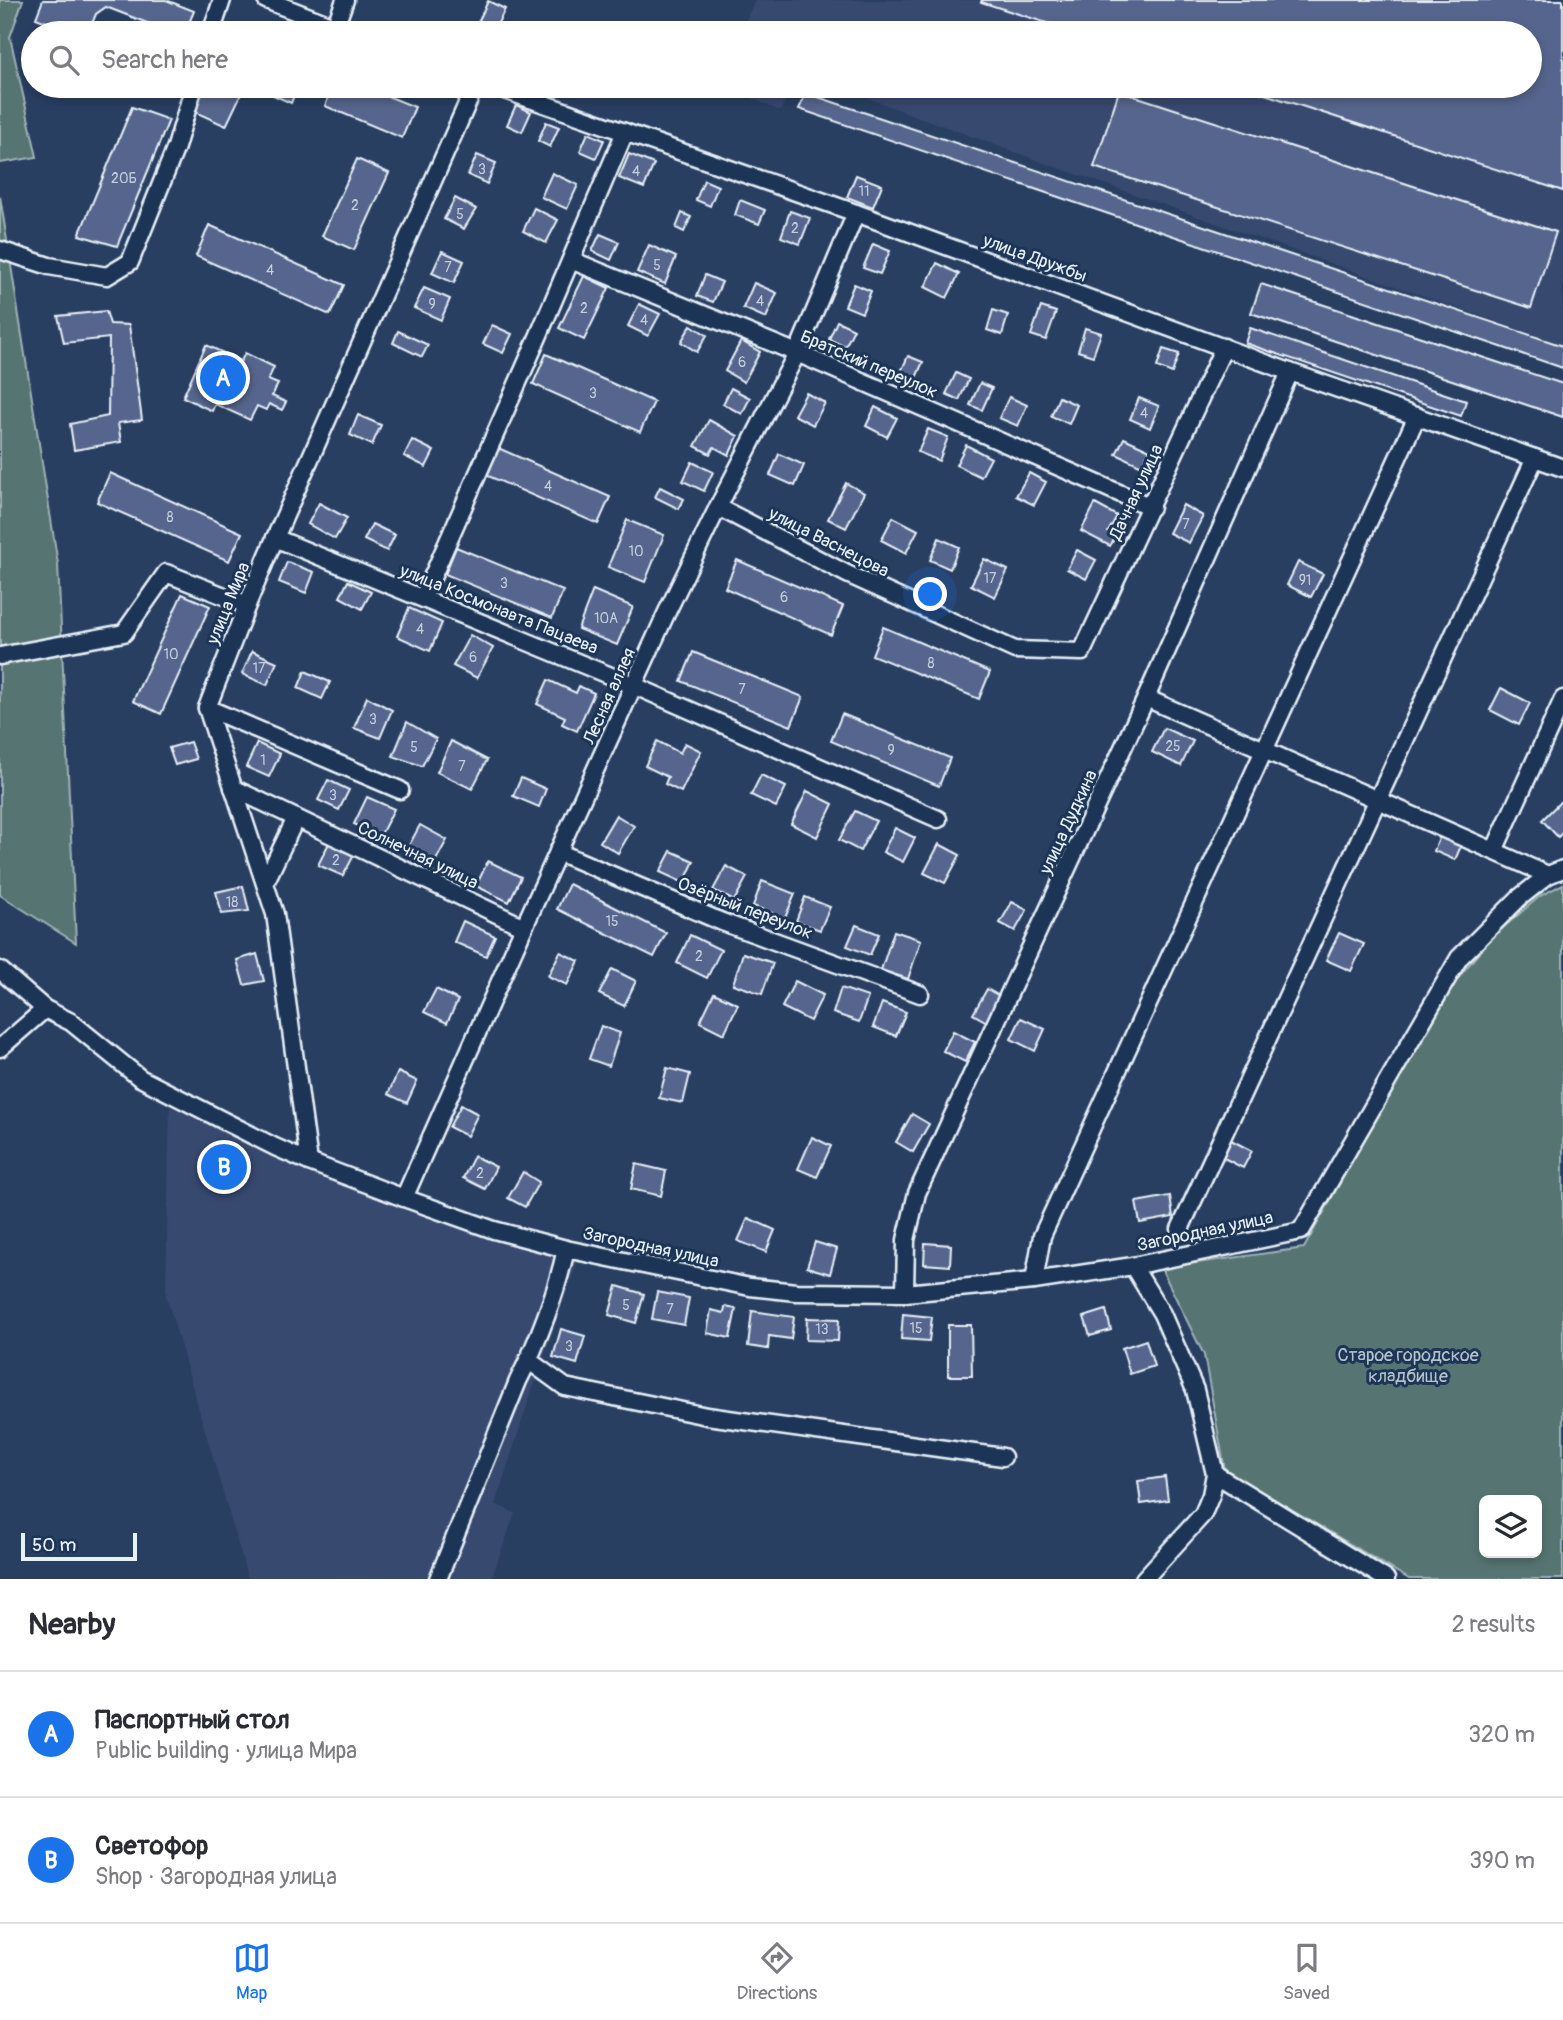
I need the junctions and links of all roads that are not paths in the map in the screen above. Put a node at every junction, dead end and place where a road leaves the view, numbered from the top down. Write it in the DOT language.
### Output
graph roads {
  1 [pos="222,0"];
  2 [pos="266,0"];
  3 [pos="345,0"];
  4 [pos="215,21"];
  5 [pos="320,21"];
  6 [pos="337,21"];
  7 [pos="190,98"];
  8 [pos="470,98"];
  9 [pos="527,98"];
  10 [pos="625,132"];
  11 [pos="856,213"];
  12 [pos="0,250"];
  13 [pos="571,260"];
  14 [pos="1224,347"];
  15 [pos="797,353"];
  16 [pos="1290,372"];
  17 [pos="1418,416"];
  18 [pos="1535,458"];
  19 [pos="1563,468"];
  20 [pos="718,507"];
  21 [pos="1151,507"];
  22 [pos="275,538"];
  23 [pos="423,598"];
  24 [pos="247,605"];
  25 [pos="1082,652"];
  26 [pos="0,656"];
  27 [pos="635,686"];
  28 [pos="1146,698"];
  29 [pos="1563,699"];
  30 [pos="207,708"];
  31 [pos="1265,750"];
  32 [pos="233,788"];
  33 [pos="400,790"];
  34 [pos="1378,800"];
  35 [pos="296,818"];
  36 [pos="938,819"];
  37 [pos="1494,851"];
  38 [pos="558,852"];
  39 [pos="1556,872"];
  40 [pos="265,883"];
  41 [pos="524,927"];
  42 [pos="0,970"];
  43 [pos="920,994"];
  44 [pos="45,1009"];
  45 [pos="0,1048"];
  46 [pos="309,1162"];
  47 [pos="404,1198"];
  48 [pos="1180,1229"];
  49 [pos="566,1249"];
  50 [pos="1133,1266"];
  51 [pos="1034,1281"];
  52 [pos="905,1293"];
  53 [pos="528,1360"];
  54 [pos="1003,1457"];
  55 [pos="1215,1474"];
  56 [pos="438,1579"];
  57 [pos="1144,1579"];
  58 [pos="1386,1579"];
  1 -- 4 [label="street"];
  2 -- 5 [label="street"];
  3 -- 6 [label="street"];
  7 -- 12 [label="street"];
  8 -- 22 [label="street, улица Мира"];
  9 -- 10 [label="street, улица Дружбы"];
  10 -- 11 [label="street, улица Дружбы"];
  10 -- 13 [label="street"];
  11 -- 14 [label="street, улица Дружбы"];
  11 -- 15 [label="street, Лесная аллея"];
  13 -- 15 [label="street, Братский переулок"];
  13 -- 23 [label="street"];
  14 -- 16 [label="street, улица Дружбы"];
  14 -- 21 [label="street, Дачная улица"];
  15 -- 20 [label="street, Лесная аллея"];
  15 -- 21 [label="street, Братский переулок"];
  16 -- 17 [label="street, улица Дружбы"];
  16 -- 28 [label="street, улица Дудкина"];
  17 -- 18 [label="street, улица Дружбы"];
  17 -- 31 [label="street"];
  18 -- 19 [label="street, улица Дружбы"];
  18 -- 34 [label="street"];
  20 -- 25 [label="street, улица Васнецова"];
  20 -- 27 [label="street, Лесная аллея"];
  21 -- 25 [label="street, Дачная улица"];
  22 -- 23 [label="street, улица Космонавта Пацаева"];
  22 -- 24 [label="street, улица Мира"];
  23 -- 27 [label="street, улица Космонавта Пацаева"];
  24 -- 26 [label="street"];
  24 -- 30 [label="street, улица Мира"];
  27 -- 36 [label="street, улица Космонавта Пацаева"];
  27 -- 38 [label="street, Лесная аллея"];
  28 -- 31 [label="street"];
  28 -- 52 [label="street, улица Дудкина"];
  29 -- 37 [label="street"];
  30 -- 32 [label="street"];
  30 -- 33 [label="street"];
  31 -- 34 [label="street"];
  31 -- 51 [label="street"];
  32 -- 35 [label="street, Солнечная улица"];
  32 -- 40 [label="street"];
  34 -- 37 [label="street"];
  34 -- 48 [label="street"];
  35 -- 40 [label="street"];
  35 -- 41 [label="street, Солнечная улица"];
  37 -- 39 [label="street"];
  38 -- 41 [label="street, Лесная аллея"];
  38 -- 43 [label="street, Озёрный переулок"];
  39 -- 50 [label="street, Загородная улица"];
  40 -- 46 [label="street"];
  41 -- 47 [label="street, Лесная аллея"];
  42 -- 44 [label="street, Загородная улица"];
  44 -- 45 [label="street"];
  44 -- 46 [label="street, Загородная улица"];
  46 -- 47 [label="street, Загородная улица"];
  47 -- 49 [label="street, Загородная улица"];
  49 -- 52 [label="street, Загородная улица"];
  49 -- 53 [label="street"];
  50 -- 51 [label="street, Загородная улица"];
  50 -- 55 [label="street"];
  51 -- 52 [label="street, Загородная улица"];
  53 -- 54 [label="street"];
  53 -- 56 [label="street"];
  55 -- 57 [label="street"];
  55 -- 58 [label="street"];
}
